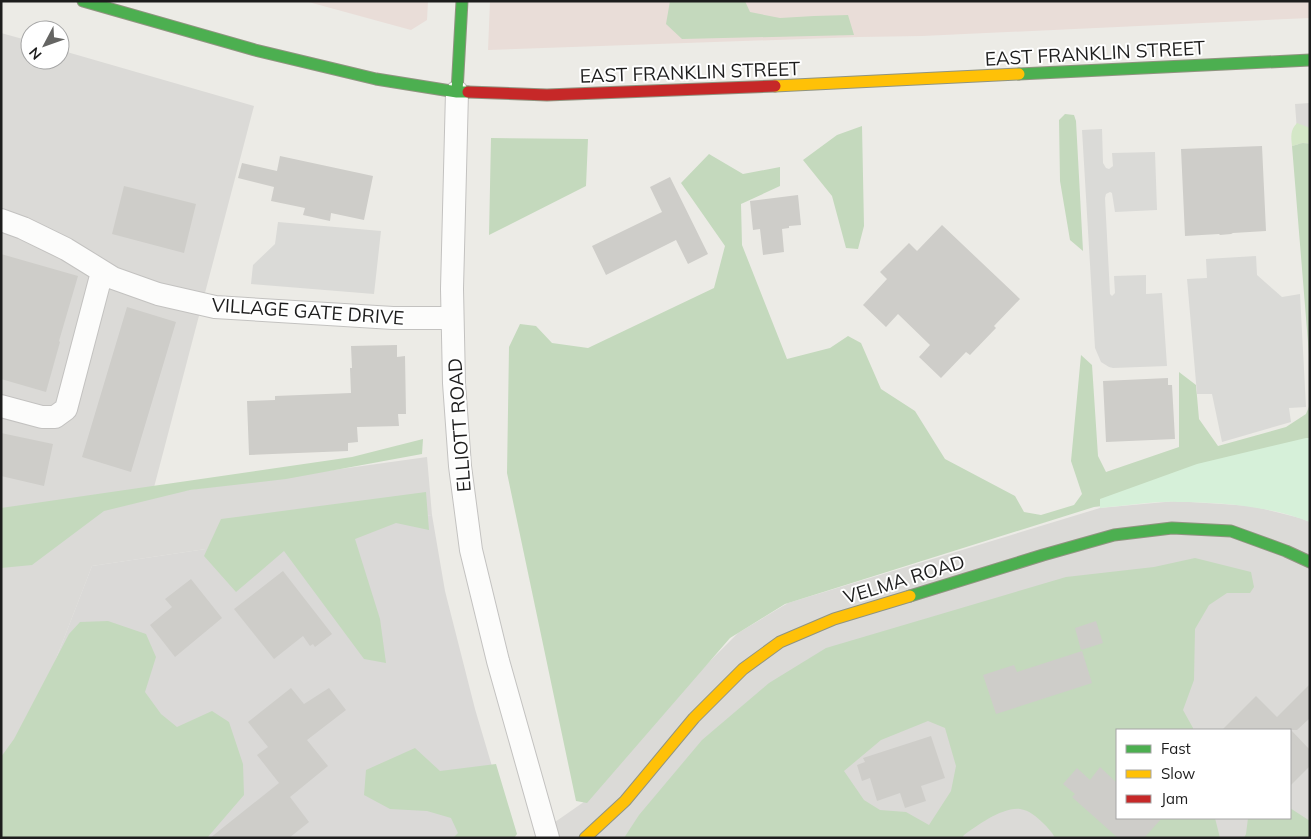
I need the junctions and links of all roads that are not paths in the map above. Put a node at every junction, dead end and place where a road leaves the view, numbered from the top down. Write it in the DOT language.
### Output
graph roads {
  1 [pos="83,1"];
  2 [pos="462,1"];
  3 [pos="1310,60"];
  4 [pos="457,92"];
  5 [pos="1,220"];
  6 [pos="102,272"];
  7 [pos="452,318"];
  8 [pos="1,406"];
  9 [pos="1310,562"];
  10 [pos="548,838"];
  11 [pos="584,838"];
  1 -- 4 [label="main road, EAST FRANKLIN STREET"];
  2 -- 4 [label="main road, ELLIOTT ROAD"];
  3 -- 4 [label="main road, EAST FRANKLIN STREET"];
  4 -- 7 [label="street, ELLIOTT ROAD"];
  5 -- 6 [label="street, VILLAGE GATE DRIVE"];
  6 -- 7 [label="street, VILLAGE GATE DRIVE"];
  6 -- 8 [label="street"];
  7 -- 10 [label="street, ELLIOTT ROAD"];
  9 -- 11 [label="main road, VELMA ROAD"];
}
